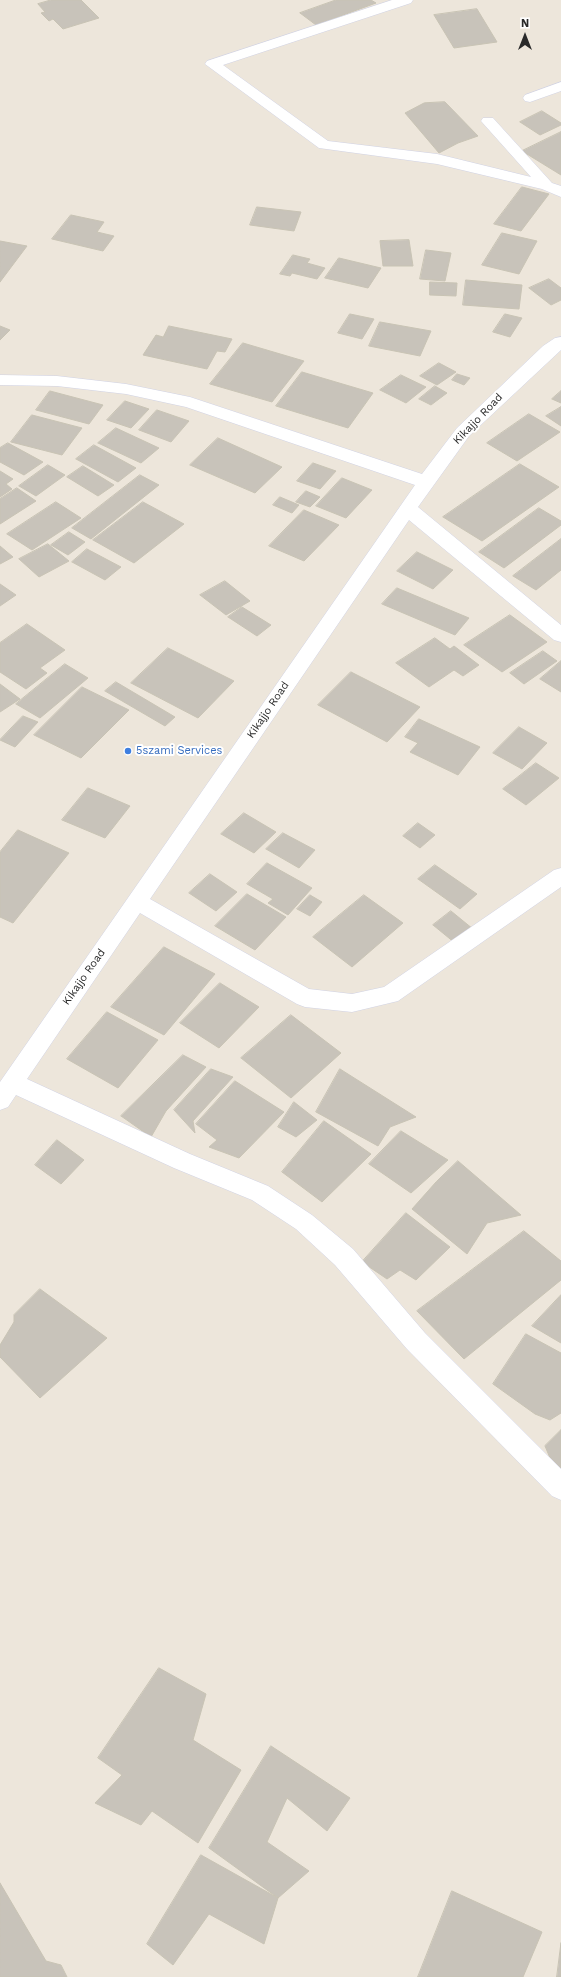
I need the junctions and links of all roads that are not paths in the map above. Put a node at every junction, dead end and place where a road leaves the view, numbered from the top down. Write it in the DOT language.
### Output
graph roads {
  1 [pos="406,0"];
  2 [pos="561,86"];
  3 [pos="530,98"];
  4 [pos="488,121"];
  5 [pos="554,189"];
  6 [pos="561,342"];
  7 [pos="0,380"];
  8 [pos="426,482"];
  9 [pos="407,508"];
  10 [pos="561,635"];
  11 [pos="561,876"];
  12 [pos="137,901"];
  13 [pos="6,1092"];
  14 [pos="561,1487"];
  1 -- 5 [label="street"];
  2 -- 3 [label="street"];
  4 -- 5 [label="street"];
  6 -- 8 [label="street, Kikajjo Road"];
  7 -- 8 [label="street"];
  8 -- 9 [label="street, Kikajjo Road"];
  9 -- 10 [label="street"];
  9 -- 12 [label="street, Kikajjo Road"];
  11 -- 12 [label="street"];
  12 -- 13 [label="street, Kikajjo Road"];
  13 -- 14 [label="street"];
}
